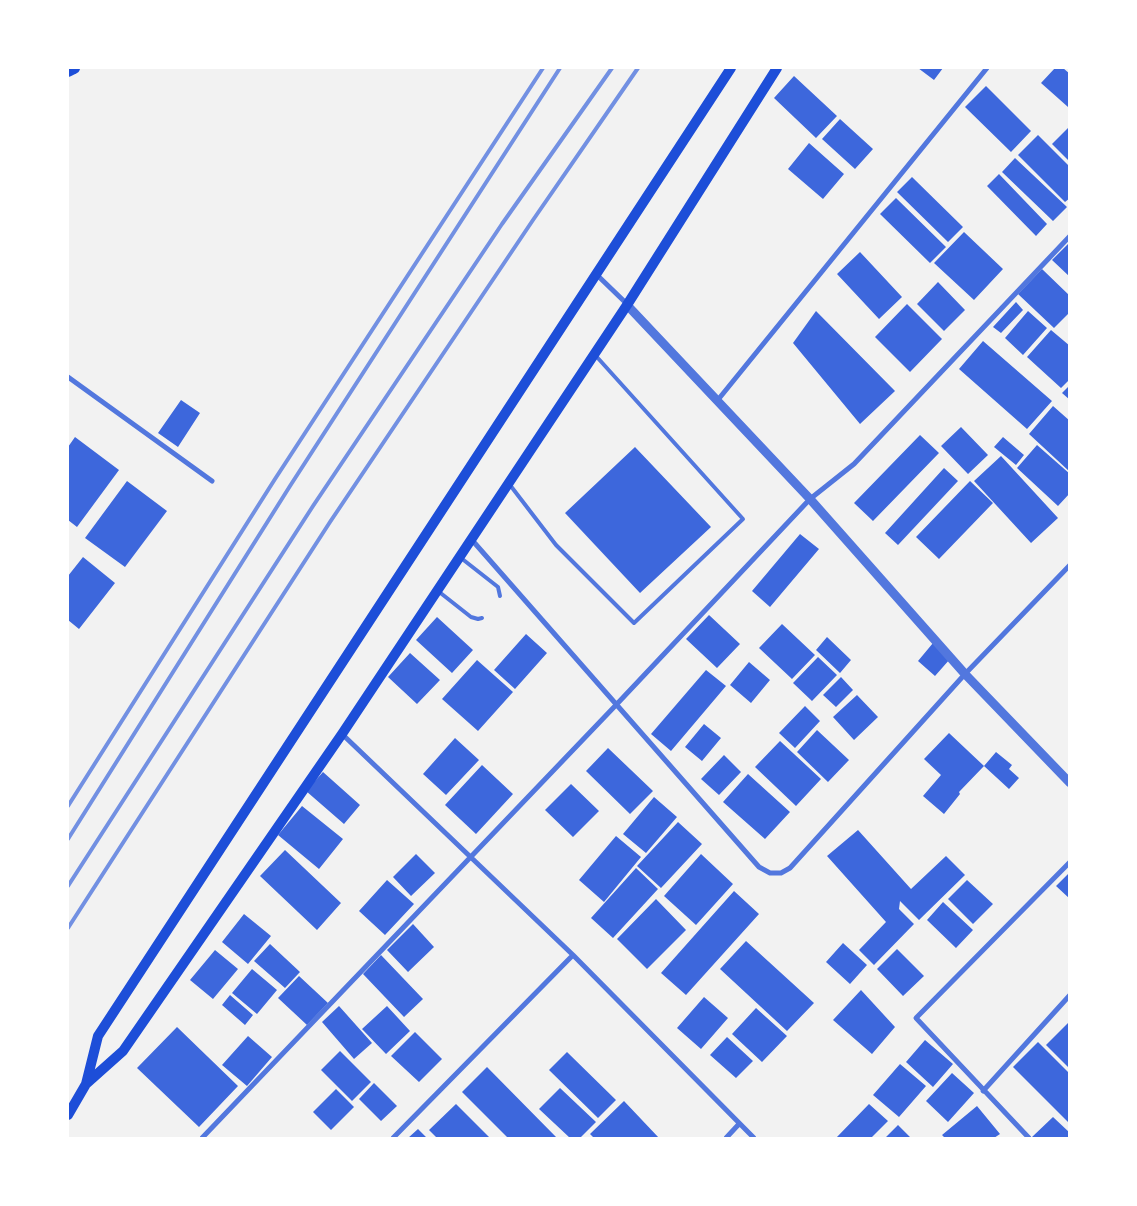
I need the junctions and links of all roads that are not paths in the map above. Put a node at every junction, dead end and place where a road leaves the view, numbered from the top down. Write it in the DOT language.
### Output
graph roads {
  1 [pos="74,68"];
  2 [pos="731,68"];
  3 [pos="777,68"];
  4 [pos="987,68"];
  5 [pos="68,71"];
  6 [pos="1070,236"];
  7 [pos="596,274"];
  8 [pos="627,305"];
  9 [pos="594,354"];
  10 [pos="68,377"];
  11 [pos="717,401"];
  12 [pos="212,481"];
  13 [pos="509,482"];
  14 [pos="810,499"];
  15 [pos="471,539"];
  16 [pos="459,557"];
  17 [pos="1070,565"];
  18 [pos="437,590"];
  19 [pos="500,596"];
  20 [pos="482,618"];
  21 [pos="965,674"];
  22 [pos="616,705"];
  23 [pos="342,734"];
  24 [pos="1070,783"];
  25 [pos="470,858"];
  26 [pos="1070,862"];
  27 [pos="573,955"];
  28 [pos="1070,995"];
  29 [pos="86,1084"];
  30 [pos="983,1091"];
  31 [pos="68,1115"];
  32 [pos="739,1124"];
  33 [pos="202,1138"];
  34 [pos="393,1138"];
  35 [pos="726,1138"];
  36 [pos="754,1138"];
  37 [pos="1029,1138"];
  1 -- 5 [label="main road"];
  2 -- 7 [label="main road"];
  3 -- 8 [label="main road"];
  4 -- 11 [label="street"];
  6 -- 14 [label="street"];
  7 -- 8 [label="street"];
  7 -- 29 [label="main road"];
  8 -- 9 [label="main road"];
  8 -- 11 [label="street"];
  9 -- 13 [label="main road"];
  9 -- 13 [label="lane"];
  10 -- 12 [label="street"];
  11 -- 14 [label="street"];
  13 -- 15 [label="main road"];
  14 -- 21 [label="street"];
  14 -- 22 [label="street"];
  15 -- 16 [label="main road"];
  15 -- 22 [label="street"];
  16 -- 18 [label="main road"];
  16 -- 19 [label="lane"];
  17 -- 21 [label="street"];
  18 -- 20 [label="lane"];
  18 -- 23 [label="main road"];
  21 -- 22 [label="street"];
  21 -- 24 [label="street"];
  22 -- 25 [label="street"];
  23 -- 25 [label="street"];
  23 -- 29 [label="main road"];
  25 -- 27 [label="street"];
  25 -- 33 [label="street"];
  26 -- 30 [label="street"];
  27 -- 32 [label="street"];
  27 -- 34 [label="street"];
  28 -- 30 [label="street"];
  29 -- 31 [label="main road"];
  30 -- 37 [label="street"];
  32 -- 35 [label="street"];
  32 -- 36 [label="street"];
}
